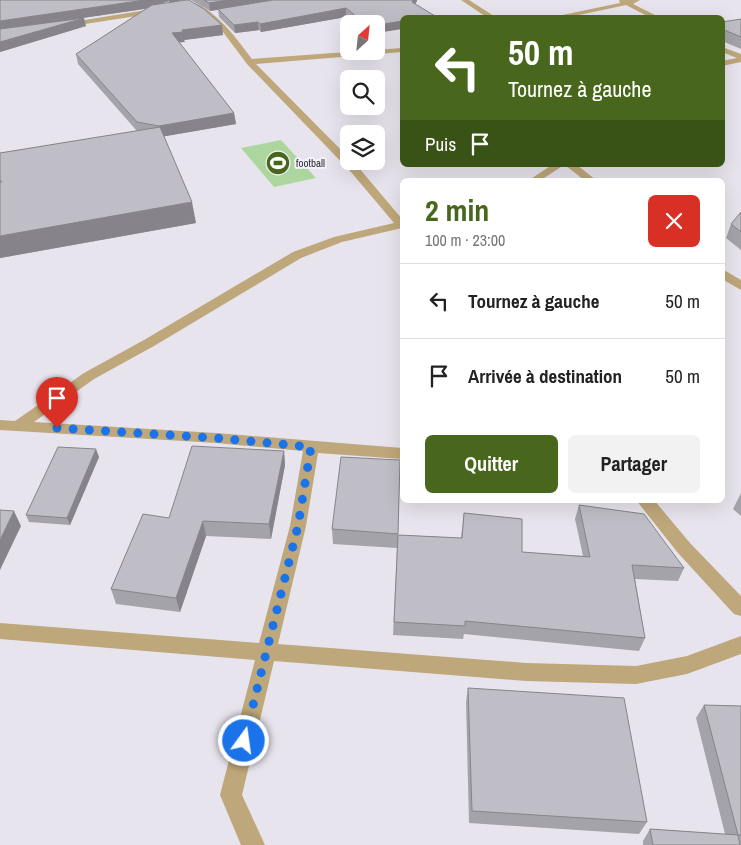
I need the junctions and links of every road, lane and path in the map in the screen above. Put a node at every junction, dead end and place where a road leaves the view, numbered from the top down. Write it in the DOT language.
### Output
graph roads {
  1 [pos="464,0"];
  2 [pos="621,0"];
  3 [pos="636,0"];
  4 [pos="184,4"];
  5 [pos="628,4"];
  6 [pos="169,8"];
  7 [pos="489,15"];
  8 [pos="568,15"];
  9 [pos="652,15"];
  10 [pos="54,27"];
  11 [pos="400,50"];
  12 [pos="725,51"];
  13 [pos="741,59"];
  14 [pos="250,62"];
  15 [pos="725,63"];
  16 [pos="556,167"];
  17 [pos="573,167"];
  18 [pos="537,178"];
  19 [pos="588,178"];
  20 [pos="400,222"];
  21 [pos="400,224"];
  22 [pos="725,275"];
  23 [pos="741,286"];
  24 [pos="0,425"];
  25 [pos="18,426"];
  26 [pos="311,447"];
  27 [pos="400,453"];
  28 [pos="646,503"];
  29 [pos="741,608"];
  30 [pos="0,631"];
  31 [pos="741,644"];
  32 [pos="266,652"];
  33 [pos="253,845"];
  1 -- 7 [label="street"];
  2 -- 5 [label="street"];
  3 -- 5 [label="street"];
  4 -- 14 [label="street"];
  5 -- 8 [label="street"];
  5 -- 9 [label="street"];
  6 -- 10 [label="street"];
  11 -- 14 [label="street"];
  12 -- 13 [label="street"];
  13 -- 15 [label="street"];
  14 -- 20 [label="street"];
  16 -- 18 [label="street"];
  17 -- 19 [label="street"];
  21 -- 25 [label="street"];
  22 -- 23 [label="street"];
  24 -- 25 [label="street"];
  25 -- 26 [label="street"];
  26 -- 27 [label="street"];
  26 -- 32 [label="street"];
  28 -- 29 [label="street"];
  30 -- 32 [label="street"];
  31 -- 32 [label="street"];
  32 -- 33 [label="street"];
}
